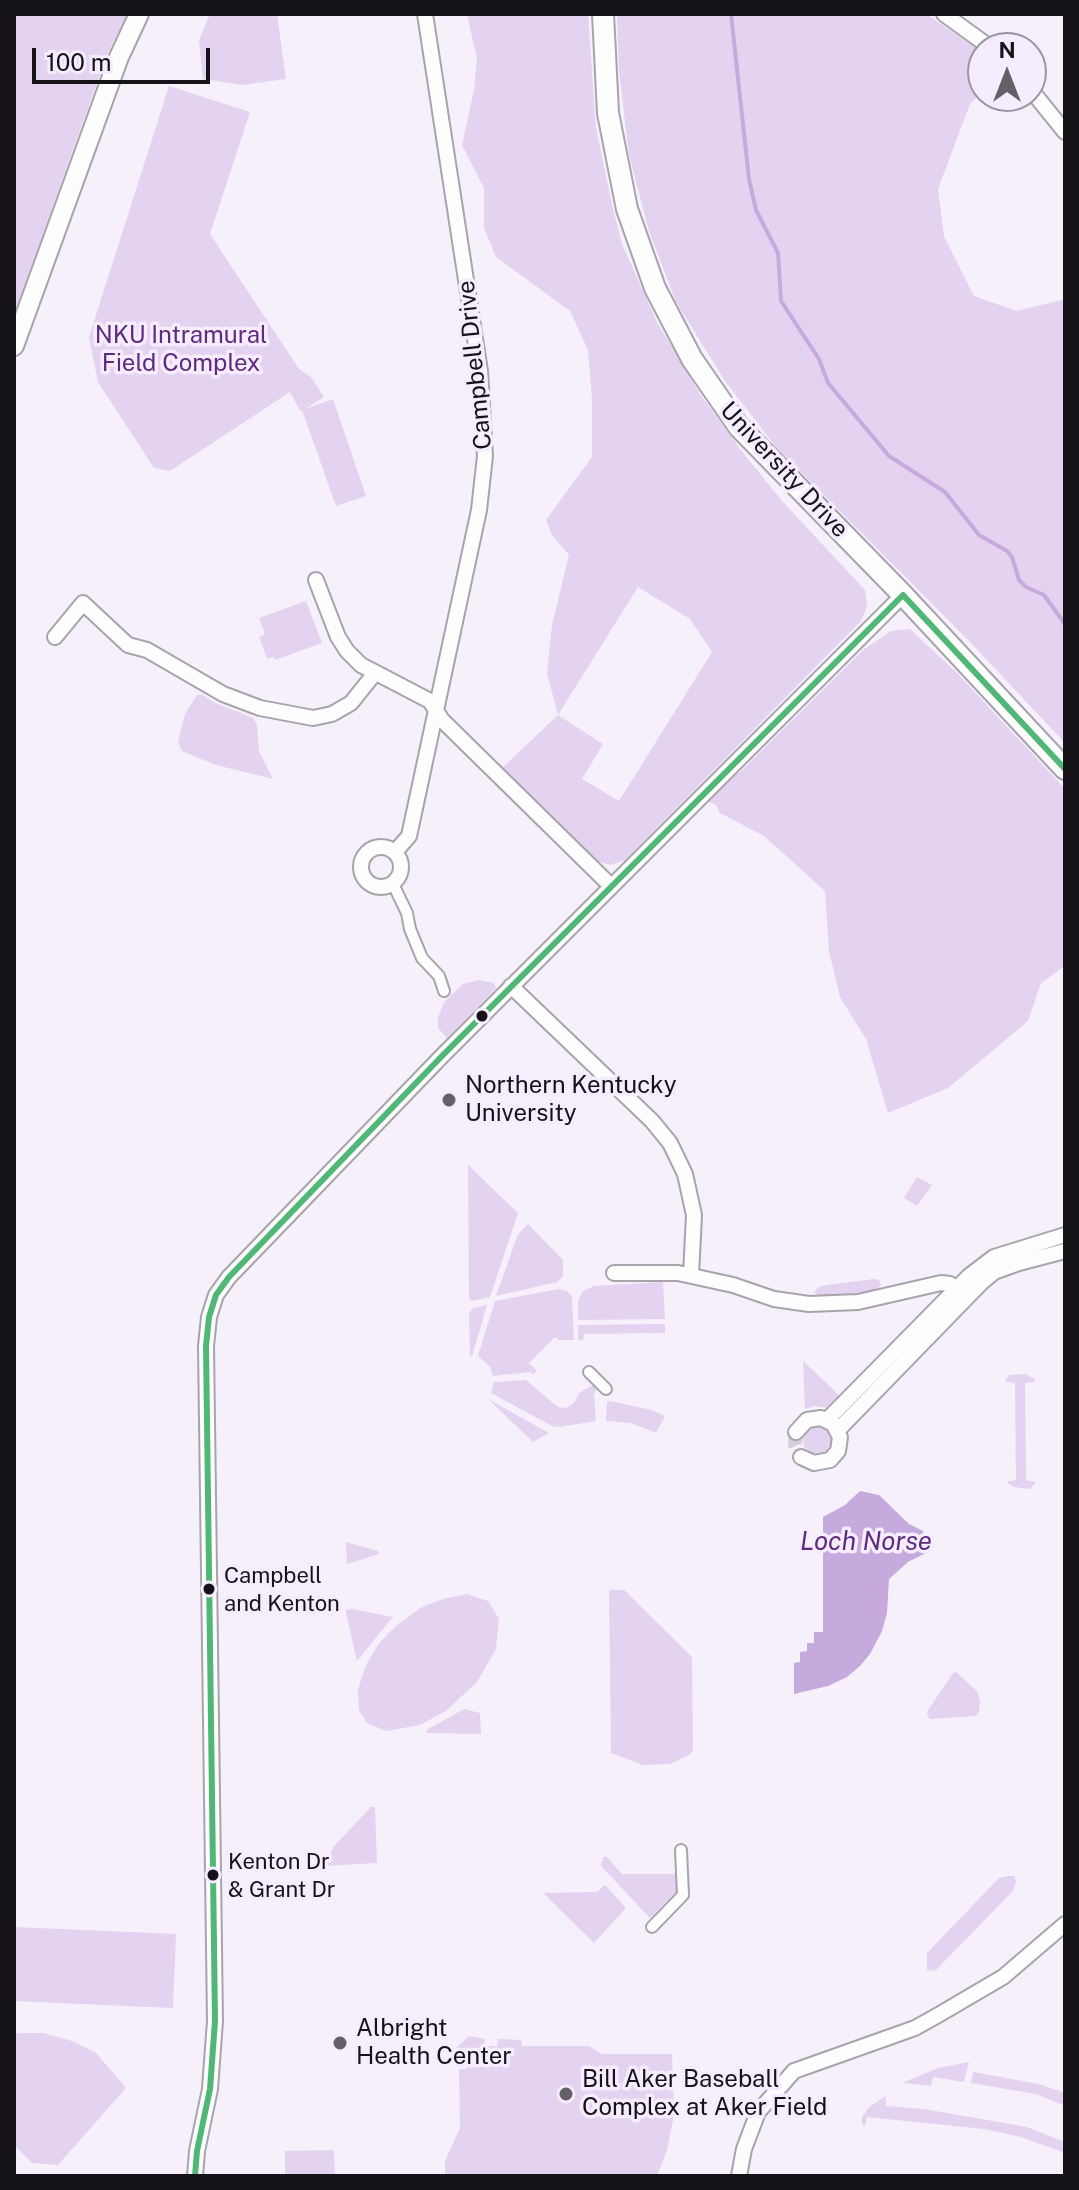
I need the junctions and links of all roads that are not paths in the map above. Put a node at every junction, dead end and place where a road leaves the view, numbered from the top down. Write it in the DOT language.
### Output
graph roads {
  1 [pos="139,14"];
  2 [pos="425,14"];
  3 [pos="603,14"];
  4 [pos="945,14"];
  5 [pos="969,32"];
  6 [pos="1047,110"];
  7 [pos="1065,132"];
  8 [pos="14,346"];
  9 [pos="316,580"];
  10 [pos="903,595"];
  11 [pos="55,637"];
  12 [pos="375,673"];
  13 [pos="437,714"];
  14 [pos="1065,769"];
  15 [pos="395,852"];
  16 [pos="393,884"];
  17 [pos="611,886"];
  18 [pos="511,986"];
  19 [pos="444,991"];
  20 [pos="1065,1235"];
  21 [pos="1065,1251"];
  22 [pos="614,1273"];
  23 [pos="691,1275"];
  24 [pos="960,1295"];
  25 [pos="589,1372"];
  26 [pos="606,1389"];
  27 [pos="833,1425"];
  28 [pos="796,1432"];
  29 [pos="801,1457"];
  30 [pos="681,1850"];
  31 [pos="1065,1924"];
  32 [pos="652,1927"];
  33 [pos="195,2176"];
  34 [pos="739,2176"];
  1 -- 8 [label="street"];
  2 -- 13 [label="street, Campbell Drive"];
  3 -- 10 [label="main road, University Drive"];
  4 -- 5 [label="street"];
  6 -- 7 [label="street"];
  9 -- 12 [label="street"];
  10 -- 14 [label="main road, University Drive"];
  10 -- 17 [label="street"];
  11 -- 12 [label="street"];
  12 -- 13 [label="street"];
  13 -- 15 [label="street, Campbell Drive"];
  13 -- 17 [label="street"];
  15 -- 16 [label="street, Campbell Drive"];
  15 -- 16 [label="street"];
  16 -- 19 [label="street"];
  17 -- 18 [label="street"];
  18 -- 23 [label="street"];
  18 -- 33 [label="street"];
  20 -- 24 [label="street"];
  21 -- 24 [label="street"];
  22 -- 23 [label="street"];
  23 -- 24 [label="street"];
  24 -- 27 [label="street"];
  25 -- 26 [label="street"];
  27 -- 28 [label="street"];
  27 -- 29 [label="street"];
  30 -- 32 [label="street"];
  31 -- 34 [label="street"];
}
